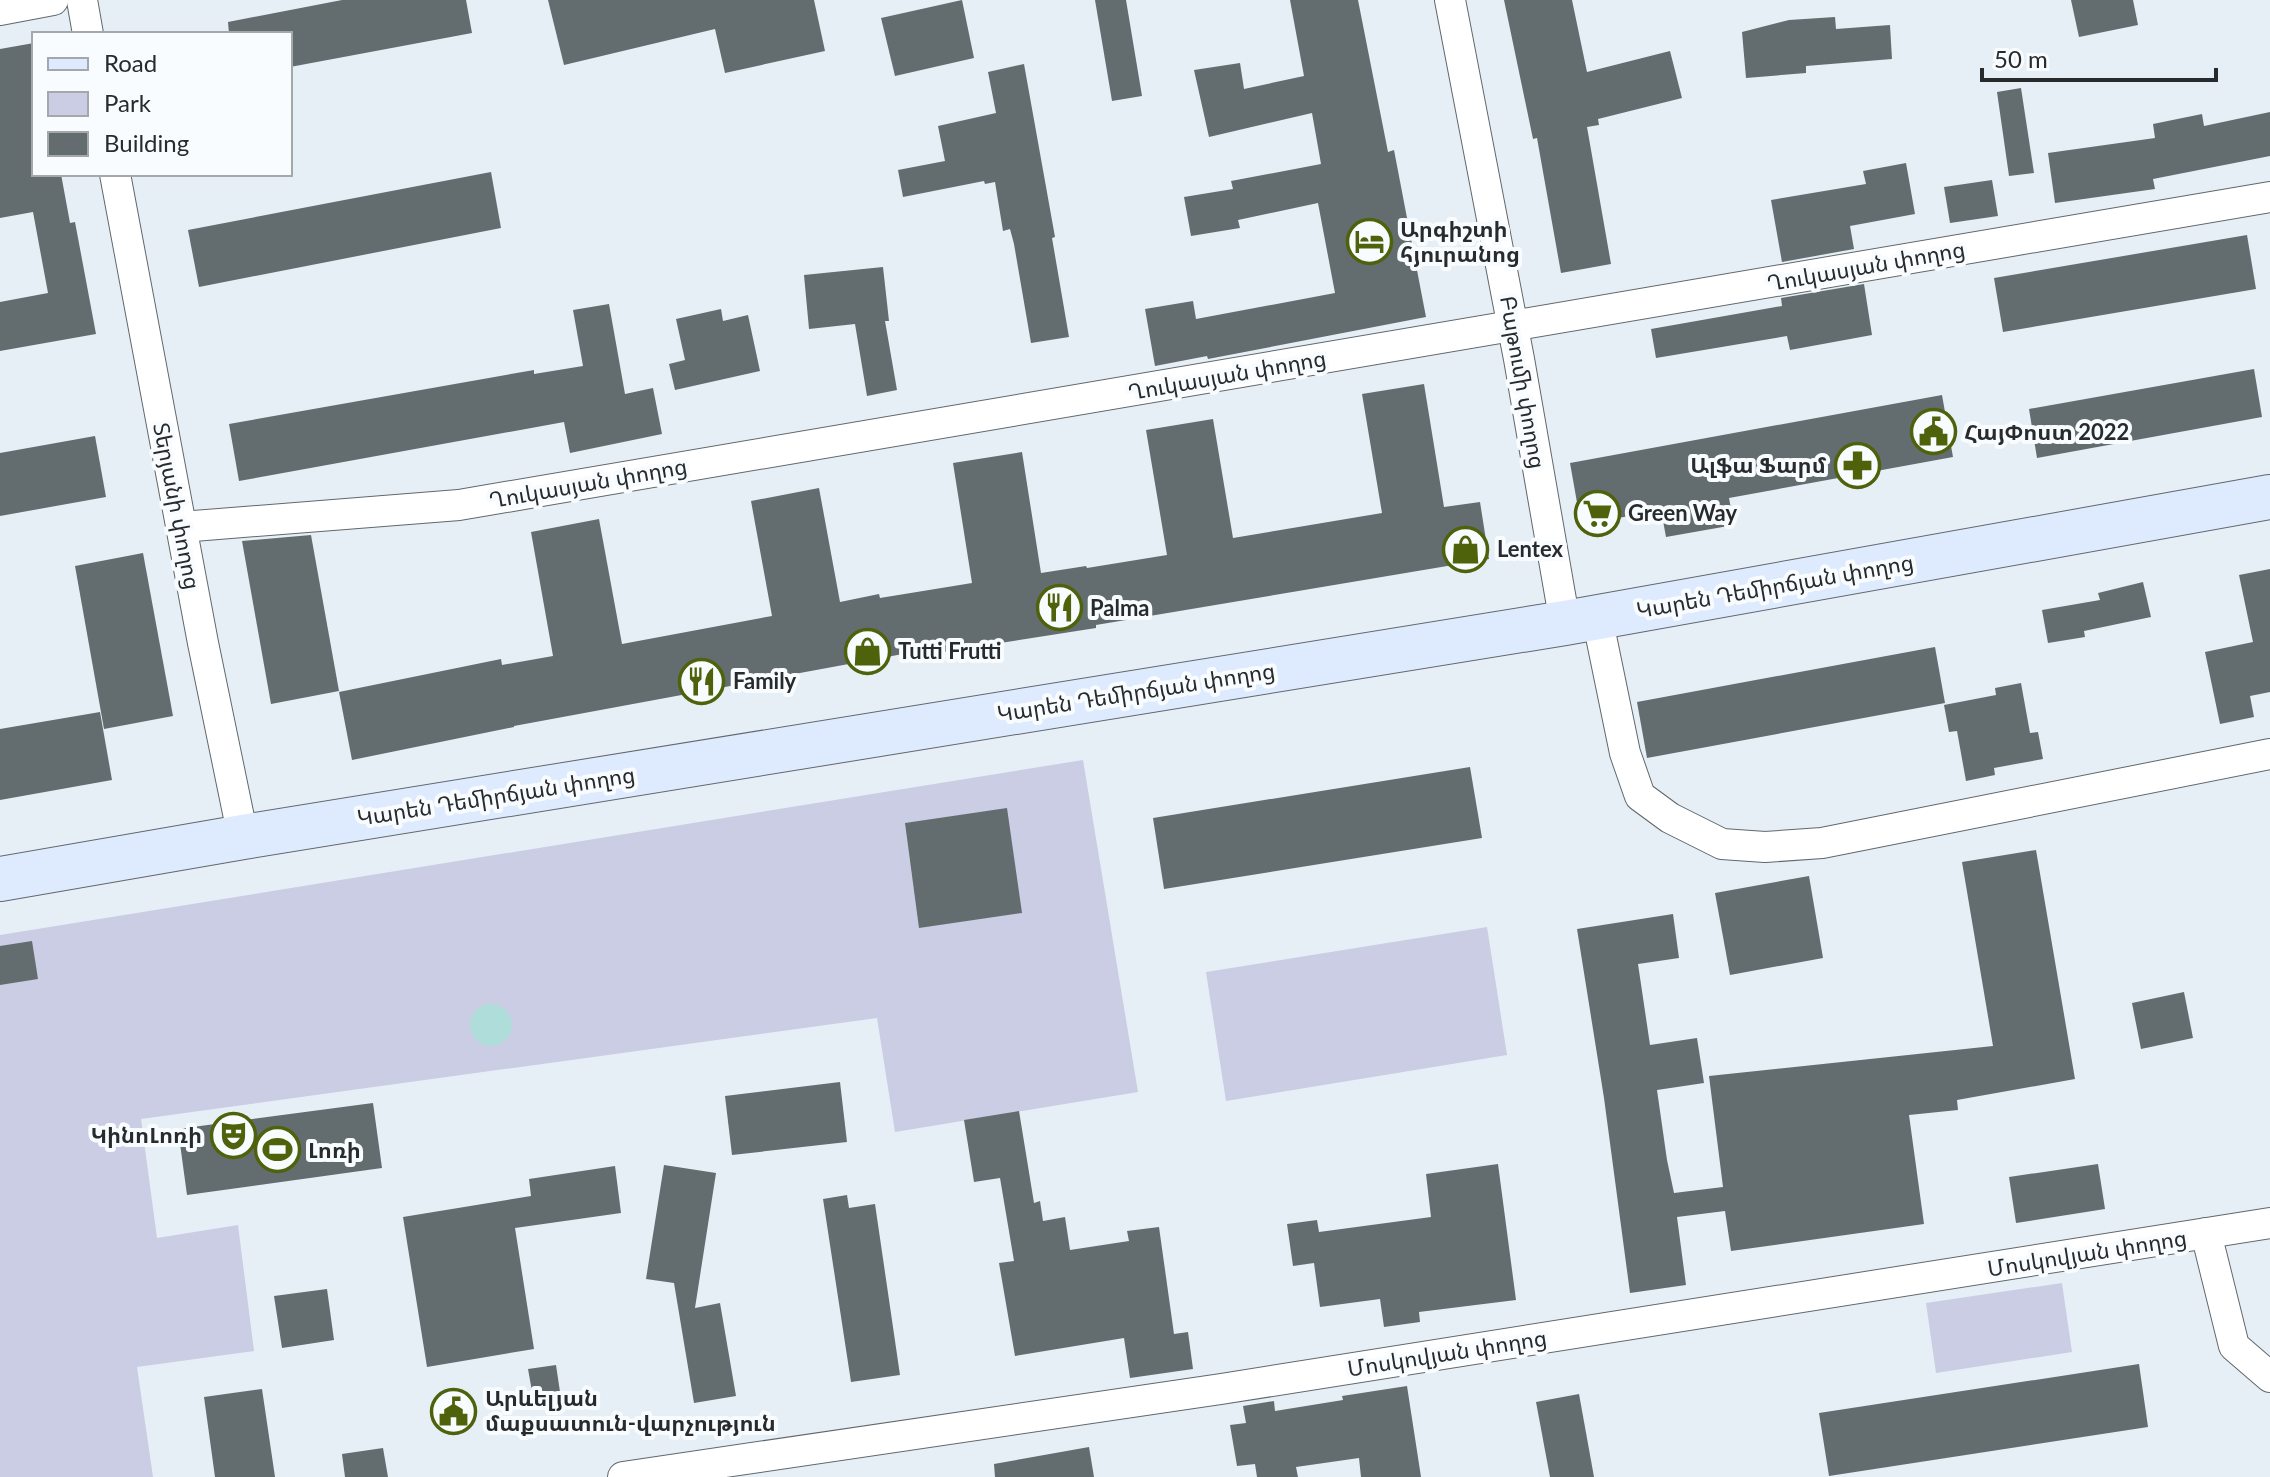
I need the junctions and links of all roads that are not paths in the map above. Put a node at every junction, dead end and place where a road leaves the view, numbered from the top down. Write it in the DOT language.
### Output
graph roads {
  1 [pos="53,0"];
  2 [pos="82,0"];
  3 [pos="1450,0"];
  4 [pos="0,10"];
  5 [pos="88,32"];
  6 [pos="115,176"];
  7 [pos="2270,197"];
  8 [pos="1513,326"];
  9 [pos="2270,497"];
  10 [pos="181,527"];
  11 [pos="1581,620"];
  12 [pos="2270,754"];
  13 [pos="243,837"];
  14 [pos="0,879"];
  15 [pos="2270,1223"];
  16 [pos="2206,1233"];
  17 [pos="2270,1377"];
  18 [pos="623,1477"];
  1 -- 4 [label="street"];
  2 -- 5 [label="street"];
  3 -- 8 [label="street, Բաթումի փողոց"];
  6 -- 10 [label="street, Տերյանի փողոց"];
  7 -- 8 [label="street, Ղուկասյան փողոց"];
  8 -- 10 [label="street, Ղուկասյան փողոց"];
  8 -- 11 [label="street, Բաթումի փողոց"];
  9 -- 11 [label="street, Կարեն Դեմիրճյան փողոց"];
  10 -- 13 [label="street, Տերյանի փողոց"];
  11 -- 12 [label="street, Բաթումի փողոց"];
  11 -- 13 [label="street, Կարեն Դեմիրճյան փողոց"];
  13 -- 14 [label="street, Կարեն Դեմիրճյան փողոց"];
  15 -- 16 [label="street, Մոսկովյան փողոց"];
  16 -- 17 [label="street"];
  16 -- 18 [label="street, Մոսկովյան փողոց"];
}
